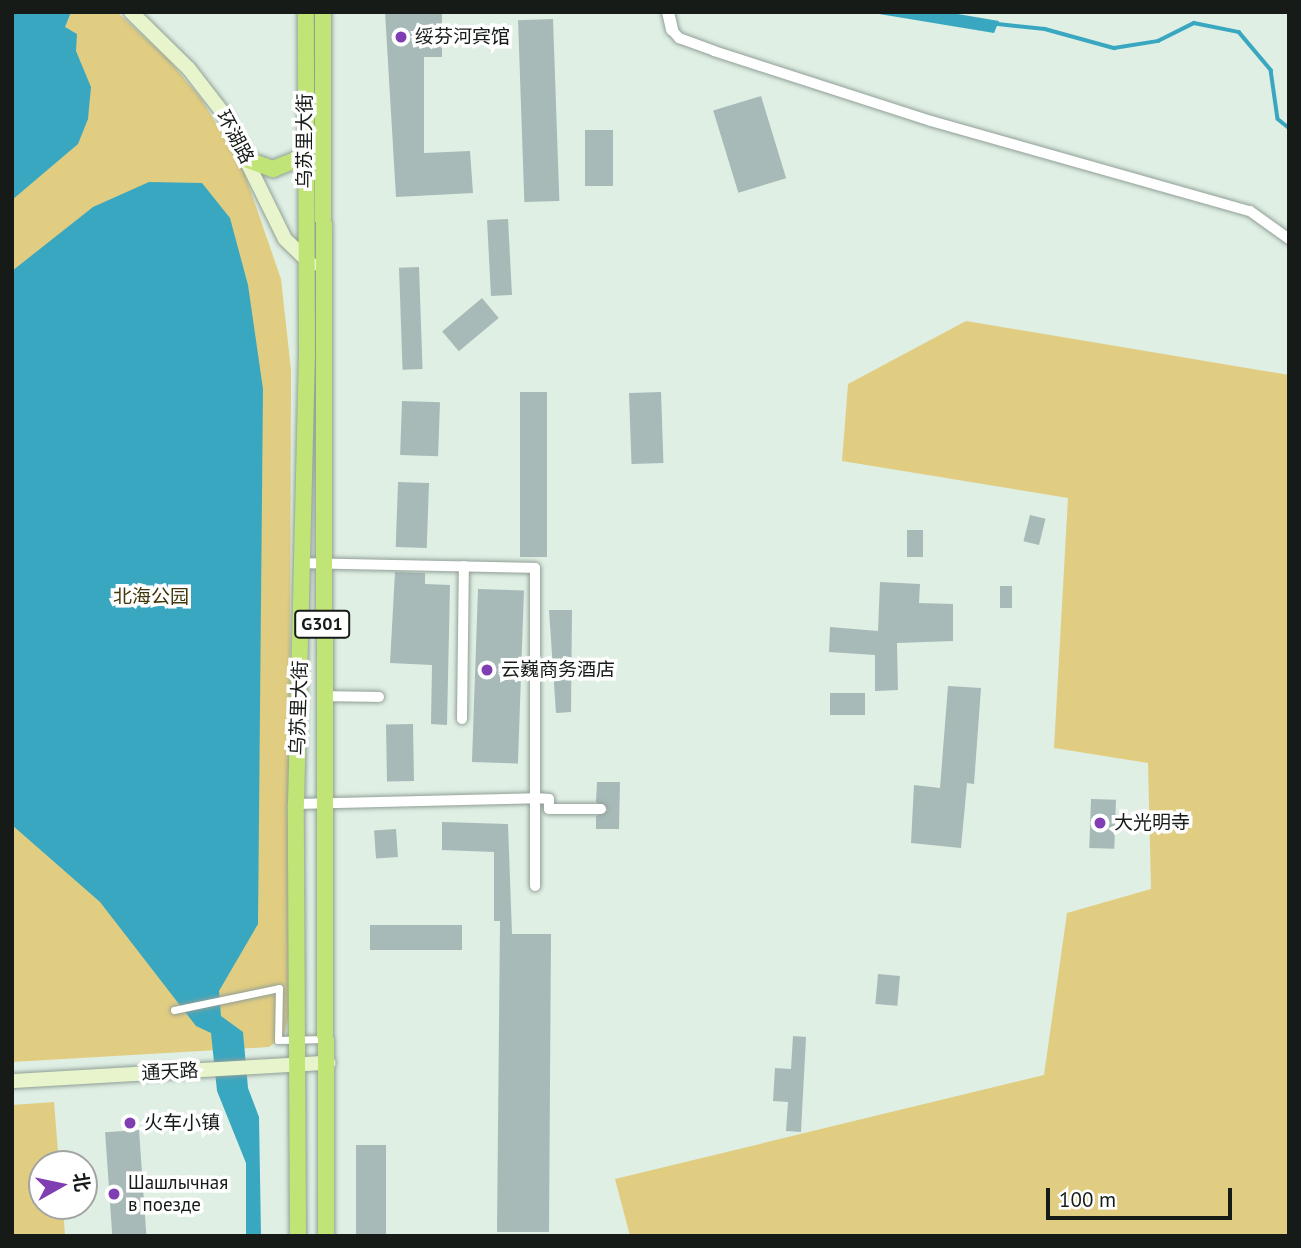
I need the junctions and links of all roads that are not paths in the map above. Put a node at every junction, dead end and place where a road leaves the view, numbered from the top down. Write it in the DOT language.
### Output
graph roads {
  1 [pos="131,12"];
  2 [pos="306,12"];
  3 [pos="323,12"];
  4 [pos="668,12"];
  5 [pos="672,30"];
  6 [pos="305,156"];
  7 [pos="248,160"];
  8 [pos="1289,239"];
  9 [pos="305,261"];
  10 [pos="323,270"];
  11 [pos="302,563"];
  12 [pos="322,563"];
  13 [pos="464,566"];
  14 [pos="323,696"];
  15 [pos="379,697"];
  16 [pos="462,719"];
  17 [pos="536,798"];
  18 [pos="324,803"];
  19 [pos="296,804"];
  20 [pos="601,809"];
  21 [pos="535,886"];
  22 [pos="174,1010"];
  23 [pos="296,1039"];
  24 [pos="328,1039"];
  25 [pos="328,1063"];
  26 [pos="296,1065"];
  27 [pos="12,1081"];
  28 [pos="298,1236"];
  29 [pos="326,1236"];
  1 -- 7 [label="main road, 环湖路"];
  2 -- 6 [label="highway, 乌苏里大街 / G301"];
  3 -- 10 [label="highway, 乌苏里大街 / G301"];
  4 -- 5 [label="street"];
  5 -- 8 [label="street"];
  6 -- 7 [label="highway"];
  6 -- 9 [label="highway, 乌苏里大街 / G301"];
  7 -- 9 [label="main road, 环湖路"];
  9 -- 10 [label="main road, 环湖路"];
  9 -- 11 [label="highway, 乌苏里大街 / G301"];
  10 -- 12 [label="highway, 乌苏里大街 / G301"];
  11 -- 12 [label="street"];
  11 -- 19 [label="highway, 乌苏里大街 / G301"];
  12 -- 13 [label="street"];
  12 -- 14 [label="highway, 乌苏里大街 / G301"];
  13 -- 16 [label="street"];
  13 -- 17 [label="street"];
  14 -- 15 [label="street"];
  14 -- 18 [label="highway, 乌苏里大街 / G301"];
  17 -- 18 [label="street"];
  17 -- 20 [label="street"];
  17 -- 21 [label="street"];
  18 -- 19 [label="street"];
  18 -- 24 [label="highway, 乌苏里大街 / G301"];
  19 -- 23 [label="highway, 乌苏里大街 / G301"];
  22 -- 23 [label="street"];
  23 -- 24 [label="street"];
  23 -- 26 [label="highway, 乌苏里大街 / G301"];
  24 -- 25 [label="highway, 乌苏里大街 / G301"];
  25 -- 26 [label="main road, 通天路"];
  25 -- 29 [label="highway, 乌苏里大街 / G301"];
  26 -- 27 [label="main road, 通天路"];
  26 -- 28 [label="highway, 乌苏里大街 / G301"];
}
